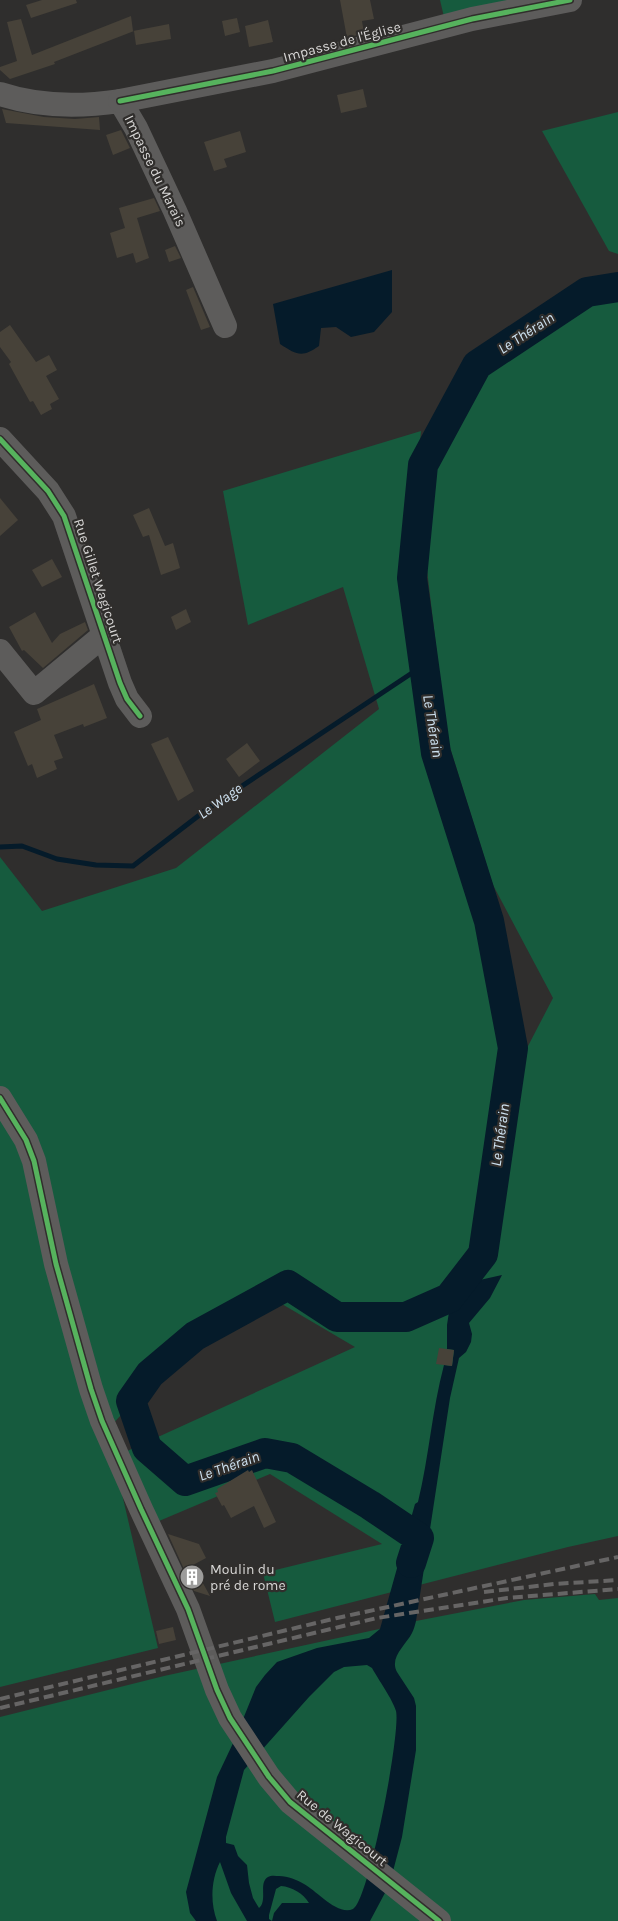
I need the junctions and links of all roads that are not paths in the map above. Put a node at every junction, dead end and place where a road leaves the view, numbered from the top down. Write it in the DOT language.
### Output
graph roads {
  1 [pos="570,0"];
  2 [pos="0,94"];
  3 [pos="120,101"];
  4 [pos="225,326"];
  5 [pos="0,439"];
  6 [pos="104,635"];
  7 [pos="0,651"];
  8 [pos="140,716"];
  9 [pos="0,1098"];
  10 [pos="439,1921"];
  1 -- 3 [label="street, Impasse de l'Église"];
  2 -- 3 [label="street, Impasse du Marais"];
  3 -- 4 [label="street, Impasse du Marais"];
  5 -- 6 [label="street, Rue Gillet Wagicourt"];
  6 -- 7 [label="street"];
  6 -- 8 [label="street, Rue Gillet Wagicourt"];
  9 -- 10 [label="street, Rue de Wagicourt"];
}
